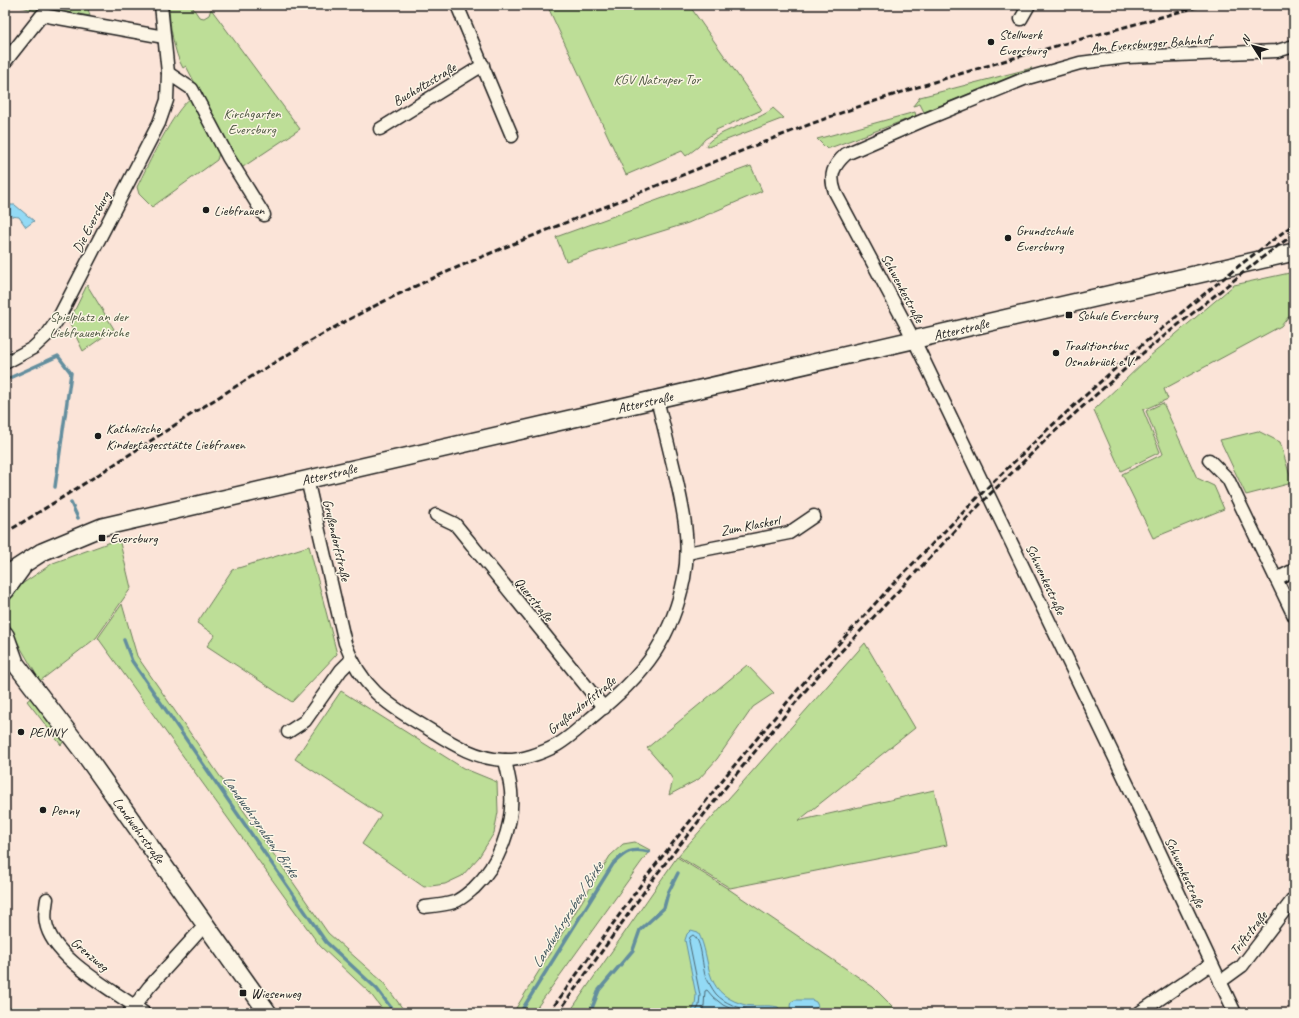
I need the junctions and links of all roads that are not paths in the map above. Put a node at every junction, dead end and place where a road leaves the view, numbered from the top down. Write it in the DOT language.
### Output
graph roads {
  1 [pos="161,5"];
  2 [pos="457,5"];
  3 [pos="1029,5"];
  4 [pos="1021,19"];
  5 [pos="164,37"];
  6 [pos="1294,46"];
  7 [pos="5,62"];
  8 [pos="483,65"];
  9 [pos="168,73"];
  10 [pos="380,128"];
  11 [pos="512,136"];
  12 [pos="838,162"];
  13 [pos="264,215"];
  14 [pos="1294,252"];
  15 [pos="914,340"];
  16 [pos="5,363"];
  17 [pos="657,399"];
  18 [pos="1209,460"];
  19 [pos="307,478"];
  20 [pos="436,515"];
  21 [pos="814,516"];
  22 [pos="687,552"];
  23 [pos="25,563"];
  24 [pos="1294,570"];
  25 [pos="5,576"];
  26 [pos="1276,579"];
  27 [pos="5,592"];
  28 [pos="1294,616"];
  29 [pos="5,635"];
  30 [pos="10,656"];
  31 [pos="351,660"];
  32 [pos="604,708"];
  33 [pos="288,732"];
  34 [pos="505,760"];
  35 [pos="1294,898"];
  36 [pos="47,899"];
  37 [pos="424,907"];
  38 [pos="206,924"];
  39 [pos="1212,964"];
  40 [pos="1220,982"];
  41 [pos="132,1009"];
  42 [pos="144,1013"];
  43 [pos="268,1013"];
  44 [pos="1139,1013"];
  45 [pos="1235,1013"];
  1 -- 5 [label="street, Die Eversburg"];
  2 -- 8 [label="street"];
  3 -- 4 [label="street"];
  5 -- 7 [label="street"];
  5 -- 9 [label="street, Die Eversburg"];
  6 -- 12 [label="street, Am Eversburger Bahnhof"];
  8 -- 10 [label="street, Bucholtzstraße"];
  8 -- 11 [label="street"];
  9 -- 13 [label="street"];
  9 -- 16 [label="street, Die Eversburg"];
  12 -- 15 [label="street, Schwenkestraße"];
  14 -- 15 [label="street, Atterstraße"];
  15 -- 17 [label="street, Atterstraße"];
  15 -- 39 [label="street, Schwenkestraße"];
  17 -- 19 [label="street, Atterstraße"];
  17 -- 22 [label="street, Grußendorfstraße"];
  18 -- 26 [label="street"];
  19 -- 23 [label="street, Atterstraße"];
  19 -- 31 [label="street, Grußendorfstraße"];
  20 -- 32 [label="street, Querstraße"];
  21 -- 22 [label="street, Zum Klaskerl"];
  22 -- 32 [label="street, Grußendorfstraße"];
  23 -- 25 [label="street, Atterstraße"];
  23 -- 27 [label="street"];
  24 -- 26 [label="street"];
  26 -- 28 [label="street"];
  29 -- 30 [label="street, Landwehrstraße"];
  30 -- 38 [label="street, Landwehrstraße"];
  31 -- 33 [label="street"];
  31 -- 34 [label="street, Grußendorfstraße"];
  32 -- 34 [label="street, Grußendorfstraße"];
  34 -- 37 [label="street"];
  35 -- 40 [label="street, Triftstraße"];
  36 -- 41 [label="street, Grenzweg"];
  38 -- 41 [label="street"];
  38 -- 43 [label="street, Landwehrstraße"];
  39 -- 40 [label="street, Schwenkestraße"];
  39 -- 44 [label="street"];
  40 -- 45 [label="street, Schwenkestraße"];
  41 -- 42 [label="street, Grenzweg"];
}
